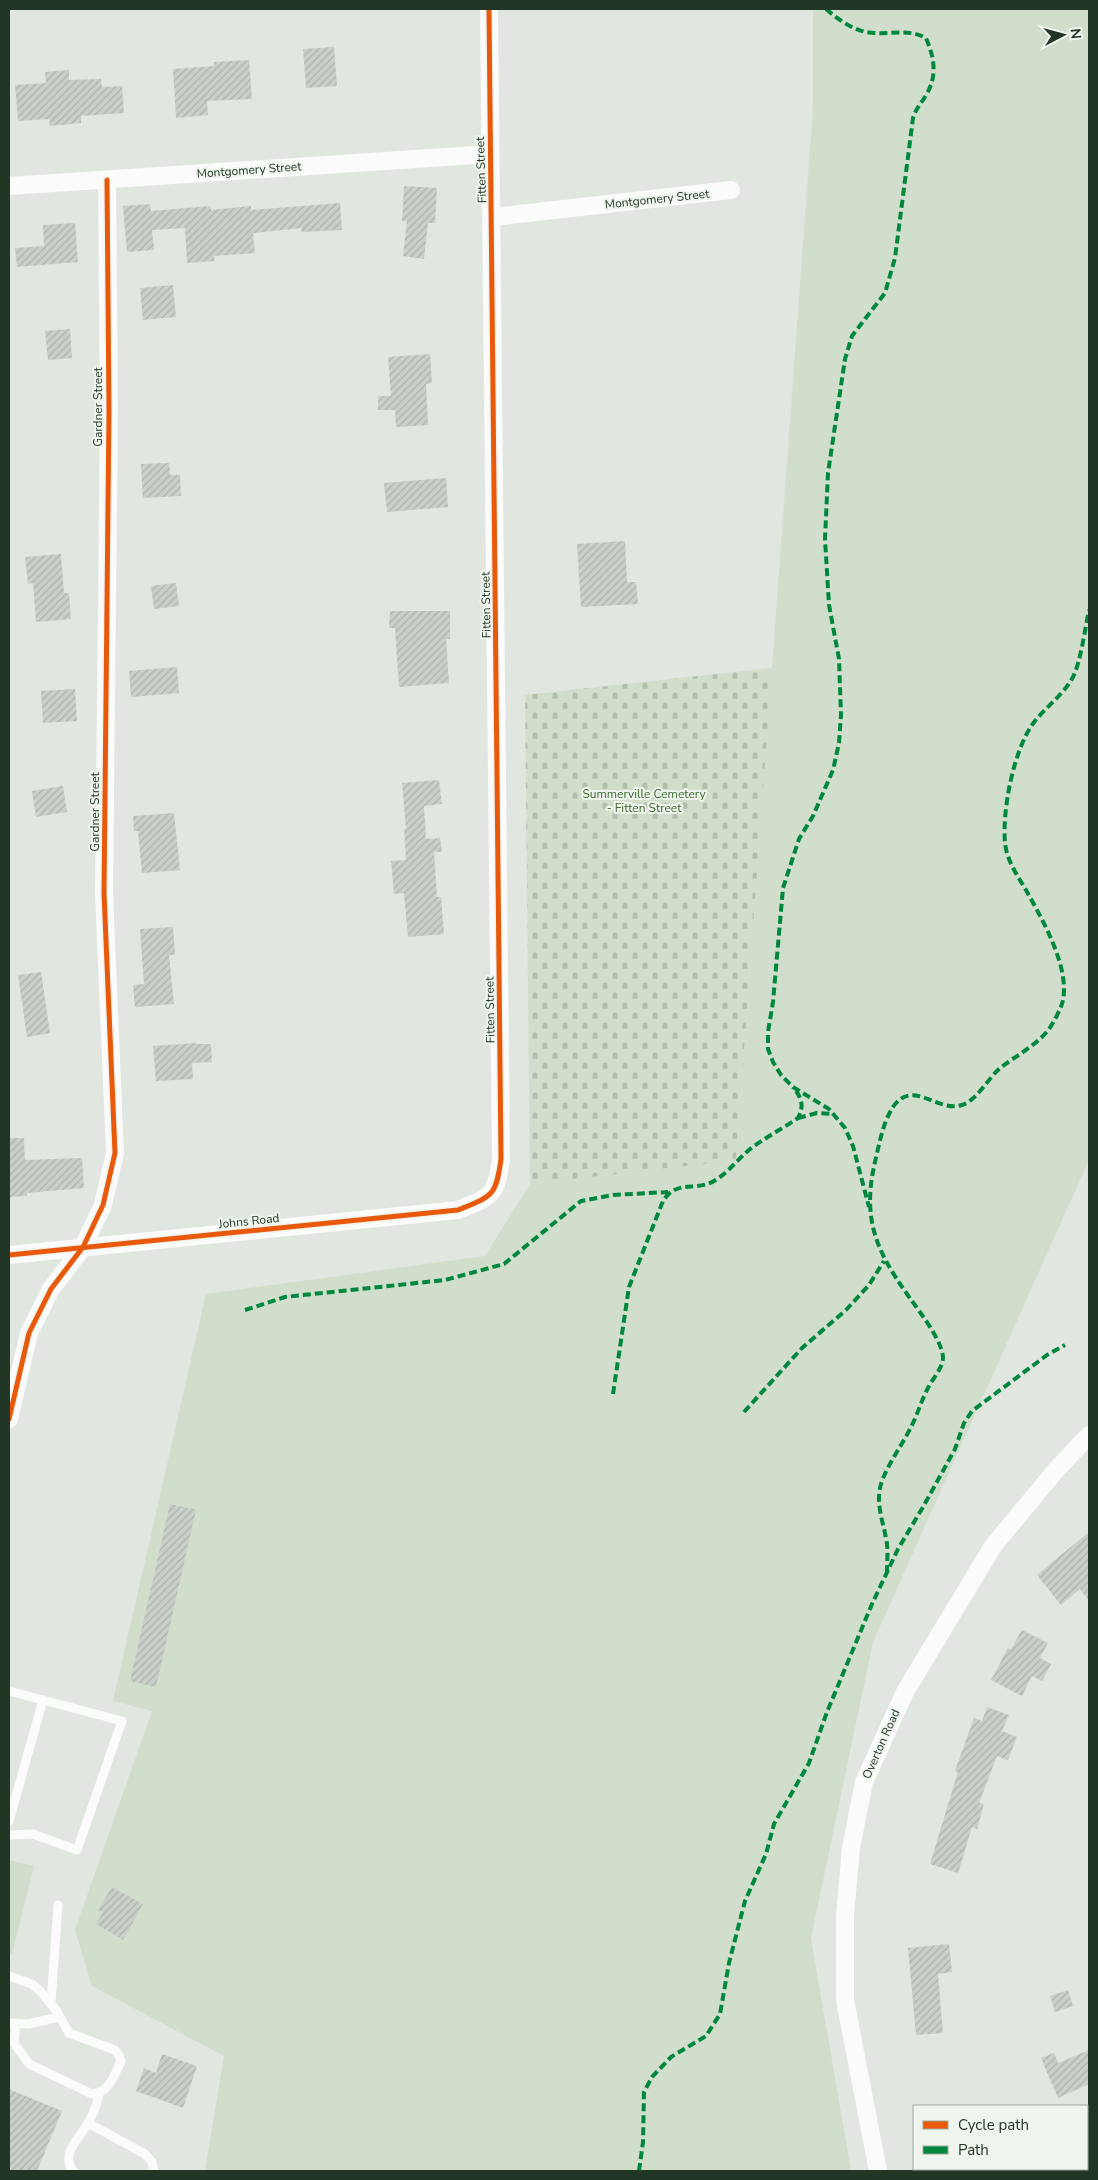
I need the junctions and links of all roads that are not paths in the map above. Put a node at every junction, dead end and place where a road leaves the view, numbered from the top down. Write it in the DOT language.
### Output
graph roads {
  1 [pos="489,9"];
  2 [pos="490,154"];
  3 [pos="107,180"];
  4 [pos="9,186"];
  5 [pos="731,190"];
  6 [pos="492,217"];
  7 [pos="488,1198"];
  8 [pos="83,1247"];
  9 [pos="9,1255"];
  10 [pos="9,1419"];
  11 [pos="1089,1435"];
  12 [pos="9,1690"];
  13 [pos="43,1700"];
  14 [pos="9,1822"];
  15 [pos="9,1835"];
  16 [pos="58,1904"];
  17 [pos="9,1976"];
  18 [pos="50,2002"];
  19 [pos="59,2017"];
  20 [pos="12,2023"];
  21 [pos="99,2094"];
  22 [pos="88,2122"];
  23 [pos="73,2171"];
  24 [pos="154,2171"];
  25 [pos="878,2171"];
  1 -- 2 [label="street, Fitten Street"];
  2 -- 3 [label="street, Montgomery Street"];
  2 -- 6 [label="street, Fitten Street"];
  3 -- 4 [label="street, Montgomery Street"];
  3 -- 8 [label="street, Gardner Street"];
  5 -- 6 [label="street, Montgomery Street"];
  6 -- 7 [label="street, Fitten Street"];
  7 -- 8 [label="street, Johns Road"];
  8 -- 9 [label="street, Johns Road"];
  8 -- 10 [label="street, Gardner Street"];
  11 -- 25 [label="street, Overton Road"];
  12 -- 13 [label="lane"];
  13 -- 14 [label="lane"];
  13 -- 15 [label="lane"];
  16 -- 18 [label="lane"];
  17 -- 18 [label="lane"];
  18 -- 19 [label="lane"];
  19 -- 20 [label="lane"];
  19 -- 21 [label="lane"];
  20 -- 21 [label="lane"];
  21 -- 22 [label="lane"];
  22 -- 23 [label="lane"];
  22 -- 24 [label="lane"];
}
